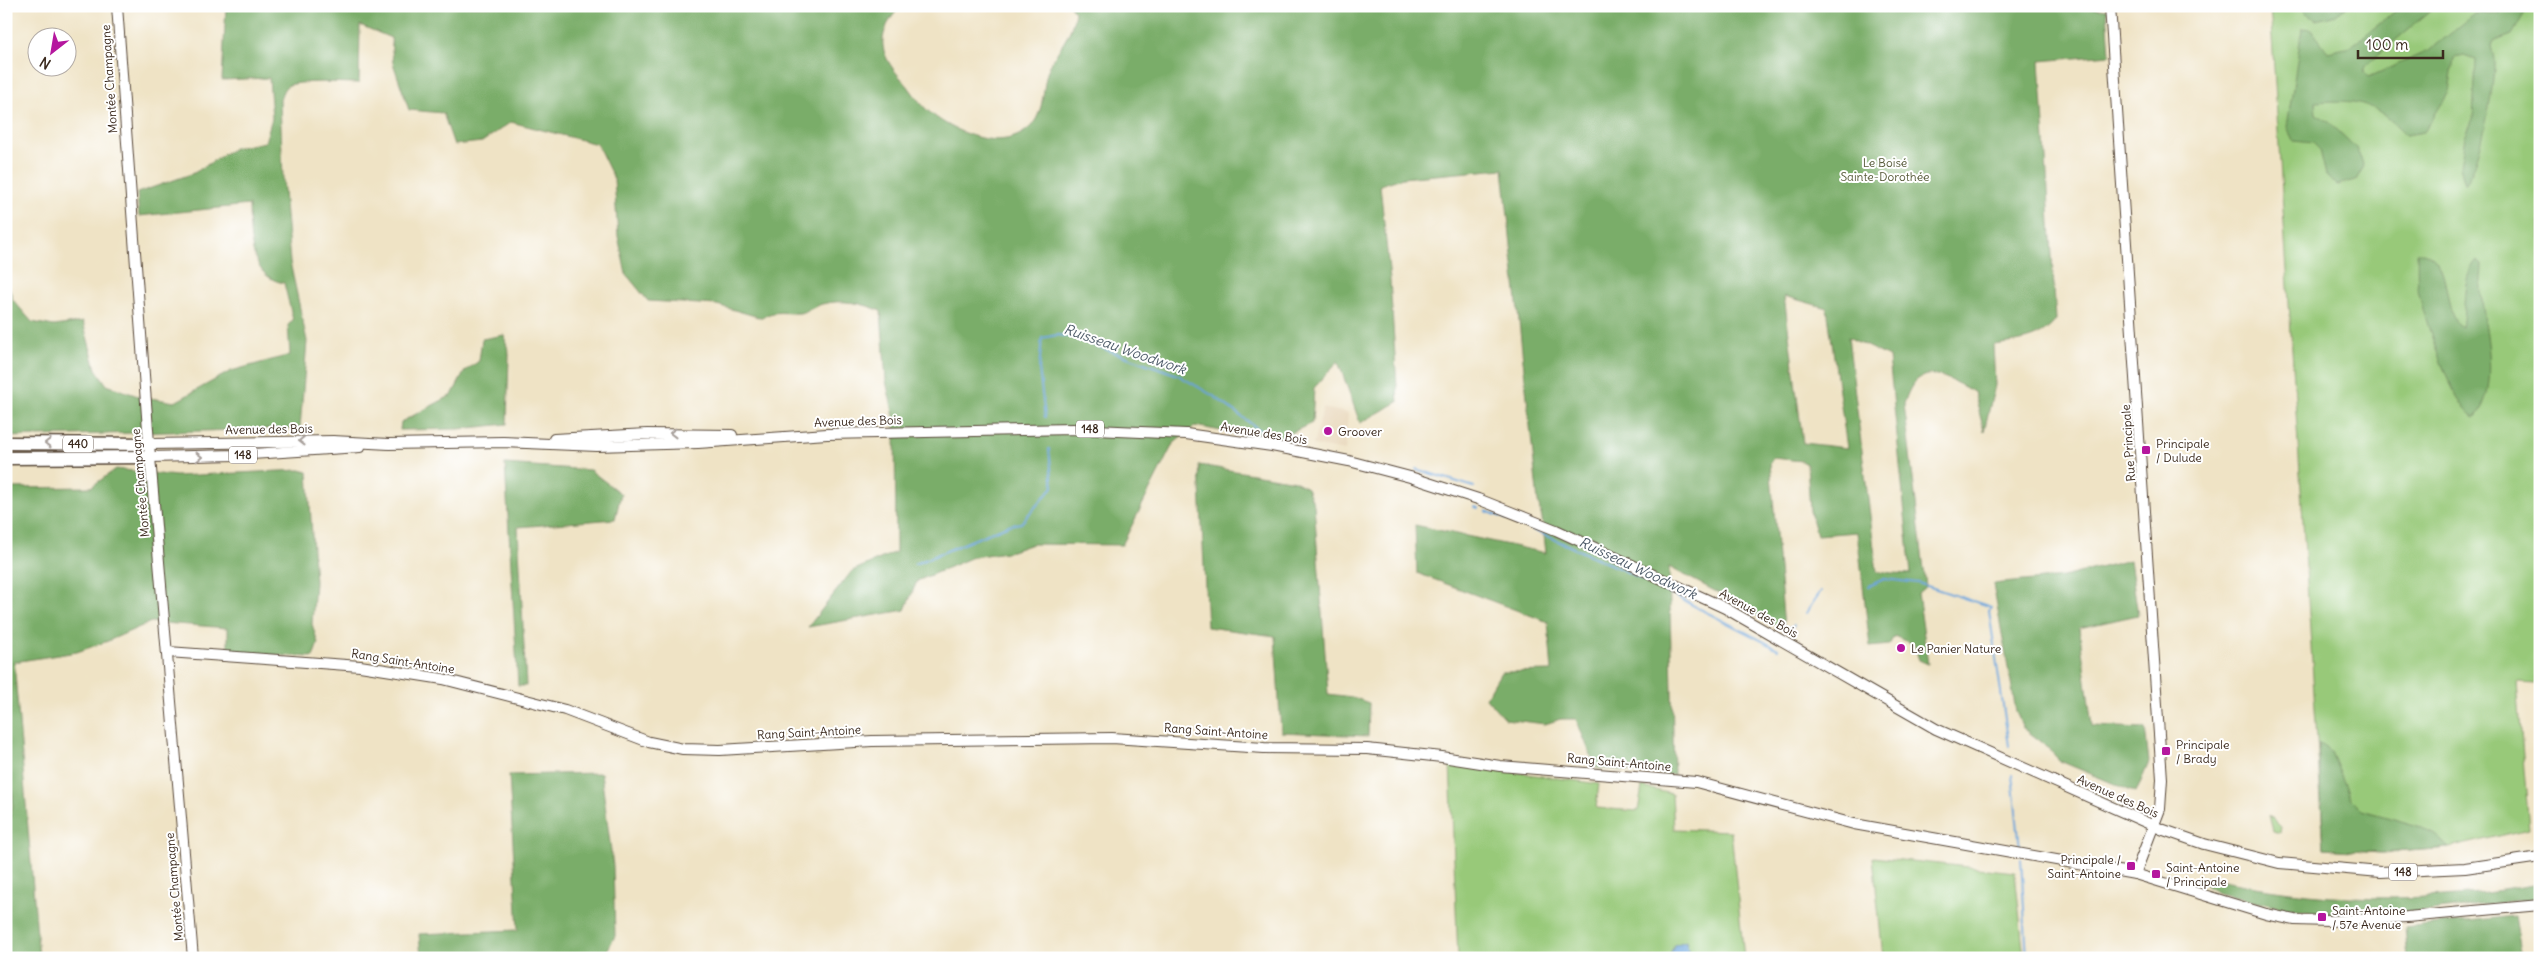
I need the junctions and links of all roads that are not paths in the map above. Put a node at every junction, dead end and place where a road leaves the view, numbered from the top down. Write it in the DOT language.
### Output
graph roads {
  1 [pos="117,6"];
  2 [pos="2110,6"];
  3 [pos="6,443"];
  4 [pos="150,444"];
  5 [pos="389,444"];
  6 [pos="150,457"];
  7 [pos="6,458"];
  8 [pos="168,652"];
  9 [pos="2154,826"];
  10 [pos="2540,856"];
  11 [pos="2135,874"];
  12 [pos="2540,905"];
  13 [pos="193,958"];
  1 -- 4 [label="street, Montée Champagne"];
  2 -- 9 [label="street, Rue Principale"];
  4 -- 3 [label="highway, 440, one-way"];
  5 -- 4 [label="street, Avenue des Bois / 148, one-way"];
  4 -- 6 [label="street, Montée Champagne"];
  6 -- 5 [label="street, Avenue des Bois / 148, one-way"];
  5 -- 9 [label="street, Avenue des Bois / 148"];
  6 -- 7 [label="highway, 440"];
  6 -- 8 [label="street, Montée Champagne"];
  8 -- 11 [label="street, Rang Saint-Antoine"];
  8 -- 13 [label="street, Montée Champagne"];
  9 -- 10 [label="street, Avenue des Bois / 148"];
  9 -- 11 [label="street, Rue Principale"];
  11 -- 12 [label="street, Rang Saint-Antoine"];
}
